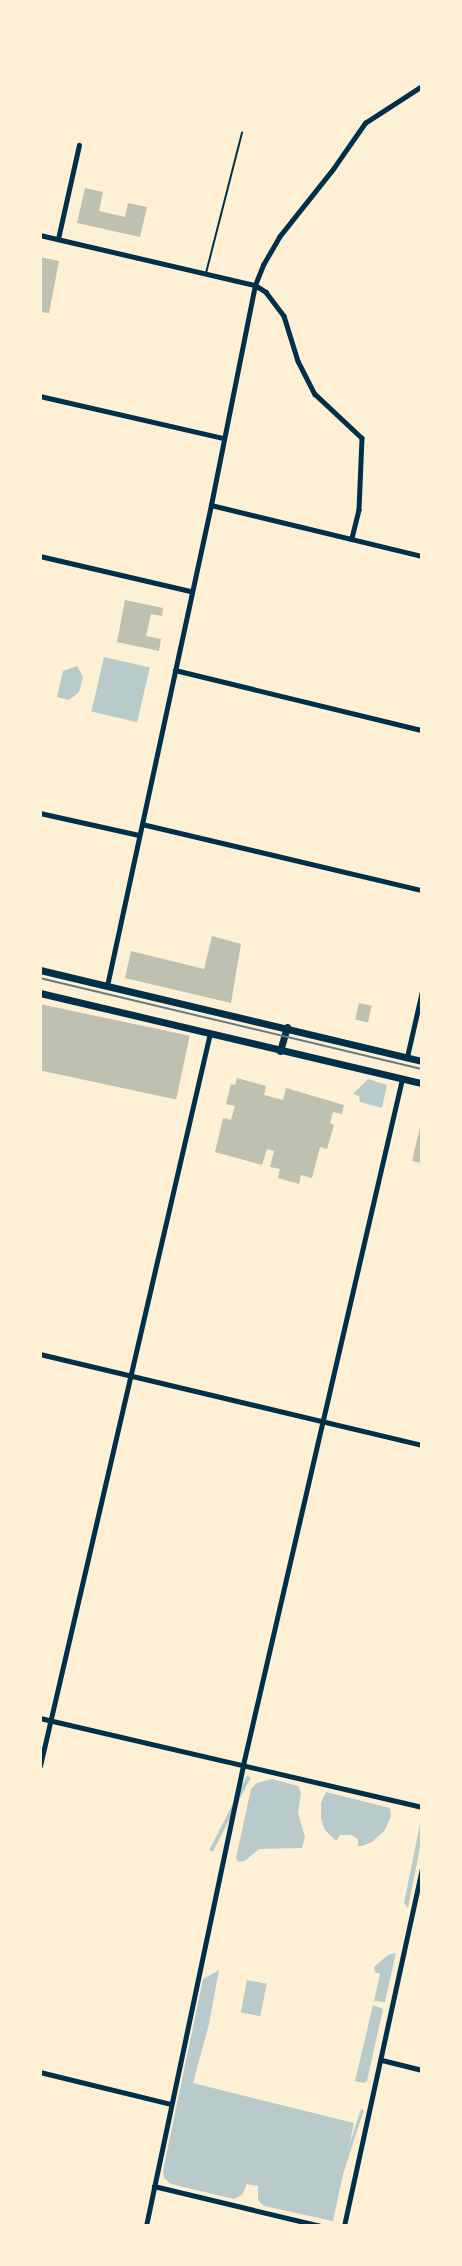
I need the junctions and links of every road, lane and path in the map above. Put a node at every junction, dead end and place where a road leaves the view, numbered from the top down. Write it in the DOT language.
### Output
graph roads {
  1 [pos="422,86"];
  2 [pos="242,133"];
  3 [pos="79,145"];
  4 [pos="40,235"];
  5 [pos="58,239"];
  6 [pos="206,273"];
  7 [pos="255,285"];
  8 [pos="40,396"];
  9 [pos="223,438"];
  10 [pos="211,505"];
  11 [pos="352,539"];
  12 [pos="40,556"];
  13 [pos="422,556"];
  14 [pos="191,591"];
  15 [pos="175,670"];
  16 [pos="422,730"];
  17 [pos="40,813"];
  18 [pos="142,824"];
  19 [pos="139,835"];
  20 [pos="422,890"];
  21 [pos="40,970"];
  22 [pos="107,986"];
  23 [pos="422,991"];
  24 [pos="40,993"];
  25 [pos="286,1027"];
  26 [pos="210,1033"];
  27 [pos="280,1051"];
  28 [pos="407,1057"];
  29 [pos="422,1061"];
  30 [pos="402,1079"];
  31 [pos="422,1083"];
  32 [pos="40,1353"];
  33 [pos="129,1374"];
  34 [pos="322,1422"];
  35 [pos="422,1445"];
  36 [pos="40,1718"];
  37 [pos="50,1720"];
  38 [pos="243,1765"];
  39 [pos="40,1766"];
  40 [pos="422,1807"];
  41 [pos="422,1869"];
  42 [pos="382,2060"];
  43 [pos="422,2070"];
  44 [pos="40,2072"];
  45 [pos="171,2104"];
  46 [pos="154,2186"];
  47 [pos="146,2226"];
  48 [pos="320,2226"];
  49 [pos="345,2226"];
  1 -- 7 [label="street"];
  2 -- 6 [label="lane"];
  3 -- 5 [label="street"];
  4 -- 5 [label="street"];
  5 -- 6 [label="street"];
  6 -- 7 [label="street"];
  7 -- 9 [label="street"];
  7 -- 11 [label="street"];
  8 -- 9 [label="street"];
  9 -- 10 [label="street"];
  10 -- 11 [label="street"];
  10 -- 14 [label="street"];
  11 -- 13 [label="street"];
  12 -- 14 [label="street"];
  14 -- 15 [label="street"];
  15 -- 16 [label="street"];
  15 -- 18 [label="street"];
  17 -- 19 [label="street"];
  18 -- 19 [label="street"];
  18 -- 20 [label="street"];
  19 -- 22 [label="street"];
  21 -- 22 [label="main road"];
  22 -- 25 [label="main road"];
  23 -- 28 [label="street"];
  24 -- 26 [label="main road"];
  25 -- 27 [label="main road"];
  25 -- 28 [label="main road"];
  26 -- 27 [label="main road"];
  26 -- 33 [label="street"];
  27 -- 30 [label="main road"];
  28 -- 29 [label="main road"];
  30 -- 31 [label="main road"];
  30 -- 34 [label="street"];
  32 -- 33 [label="street"];
  33 -- 34 [label="street"];
  33 -- 37 [label="street"];
  34 -- 35 [label="street"];
  34 -- 38 [label="street"];
  36 -- 37 [label="street"];
  37 -- 38 [label="street"];
  37 -- 39 [label="street"];
  38 -- 40 [label="street"];
  38 -- 45 [label="street"];
  41 -- 42 [label="street"];
  42 -- 43 [label="street"];
  42 -- 49 [label="street"];
  44 -- 45 [label="street"];
  45 -- 46 [label="street"];
  46 -- 47 [label="street"];
  46 -- 48 [label="street"];
}
